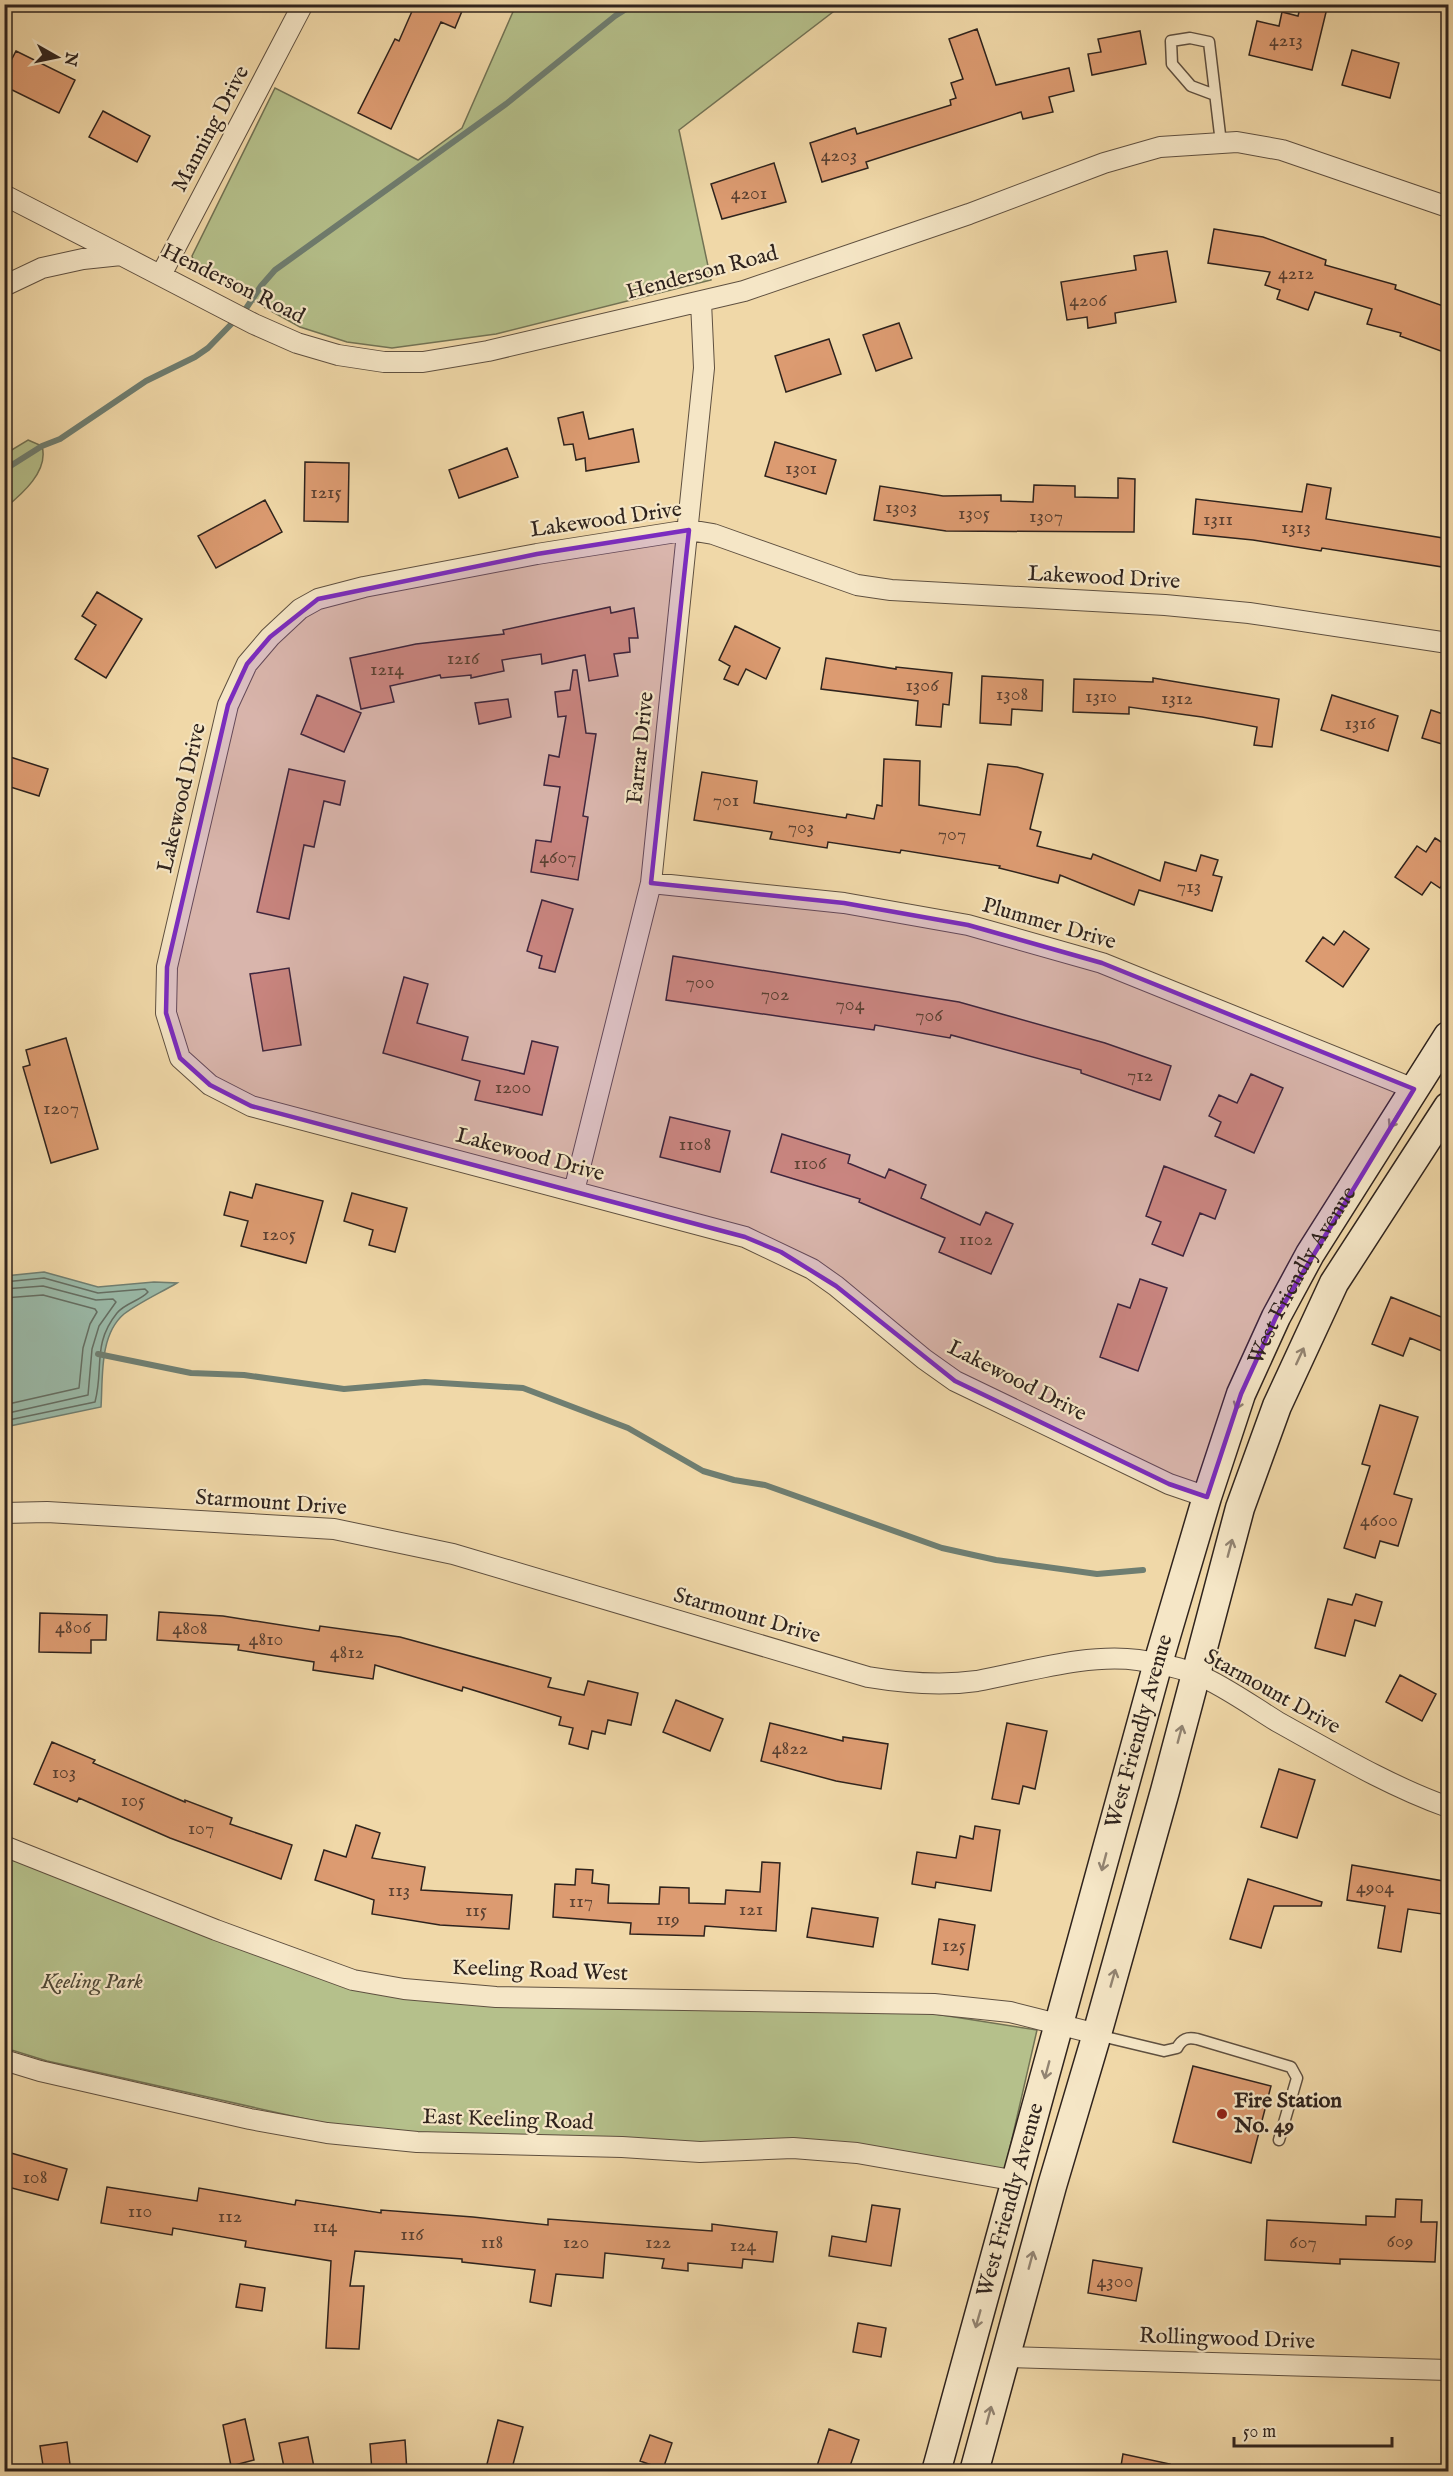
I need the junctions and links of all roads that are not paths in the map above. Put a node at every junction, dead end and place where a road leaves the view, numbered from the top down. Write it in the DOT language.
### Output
graph roads {
  1 [pos="303,4"];
  2 [pos="1215,95"];
  3 [pos="1221,143"];
  4 [pos="4,195"];
  5 [pos="1449,207"];
  6 [pos="121,255"];
  7 [pos="161,275"];
  8 [pos="4,286"];
  9 [pos="701,302"];
  10 [pos="689,530"];
  11 [pos="1449,643"];
  12 [pos="651,883"];
  13 [pos="1449,1036"];
  14 [pos="1414,1089"];
  15 [pos="1449,1107"];
  16 [pos="574,1191"];
  17 [pos="1207,1497"];
  18 [pos="4,1513"];
  19 [pos="1158,1663"];
  20 [pos="1196,1674"];
  21 [pos="1449,1808"];
  22 [pos="4,1846"];
  23 [pos="1060,2025"];
  24 [pos="1097,2034"];
  25 [pos="4,2060"];
  26 [pos="1279,2140"];
  27 [pos="1017,2181"];
  28 [pos="1005,2357"];
  29 [pos="1449,2370"];
  30 [pos="936,2472"];
  31 [pos="974,2472"];
  1 -- 7 [label="street, Manning Drive"];
  2 -- 2 [label="lane"];
  2 -- 3 [label="lane"];
  3 -- 5 [label="street, Henderson Road"];
  3 -- 9 [label="street, Henderson Road"];
  4 -- 6 [label="street, Henderson Road"];
  6 -- 7 [label="street, Henderson Road"];
  6 -- 8 [label="street"];
  7 -- 9 [label="street, Henderson Road"];
  9 -- 10 [label="street, Farrar Drive"];
  10 -- 11 [label="street, Lakewood Drive"];
  10 -- 12 [label="street, Farrar Drive"];
  10 -- 16 [label="street, Lakewood Drive"];
  12 -- 14 [label="street, Plummer Drive"];
  12 -- 16 [label="street, Farrar Drive"];
  13 -- 14 [label="main road, West Friendly Avenue"];
  14 -- 17 [label="main road, West Friendly Avenue, one-way"];
  20 -- 15 [label="main road, West Friendly Avenue, one-way"];
  16 -- 17 [label="street, Lakewood Drive"];
  17 -- 19 [label="main road, West Friendly Avenue"];
  18 -- 19 [label="street, Starmount Drive"];
  19 -- 20 [label="street, Starmount Drive"];
  19 -- 23 [label="main road, West Friendly Avenue, one-way"];
  20 -- 21 [label="street, Starmount Drive"];
  24 -- 20 [label="main road, West Friendly Avenue, one-way"];
  22 -- 23 [label="street, Keeling Road West"];
  23 -- 24 [label="street, Keeling Road West"];
  23 -- 27 [label="main road, West Friendly Avenue, one-way"];
  24 -- 26 [label="lane"];
  28 -- 24 [label="main road, West Friendly Avenue, one-way"];
  25 -- 27 [label="street, East Keeling Road"];
  27 -- 30 [label="main road, West Friendly Avenue, one-way"];
  28 -- 29 [label="street, Rollingwood Drive"];
  31 -- 28 [label="main road, West Friendly Avenue, one-way"];
}
